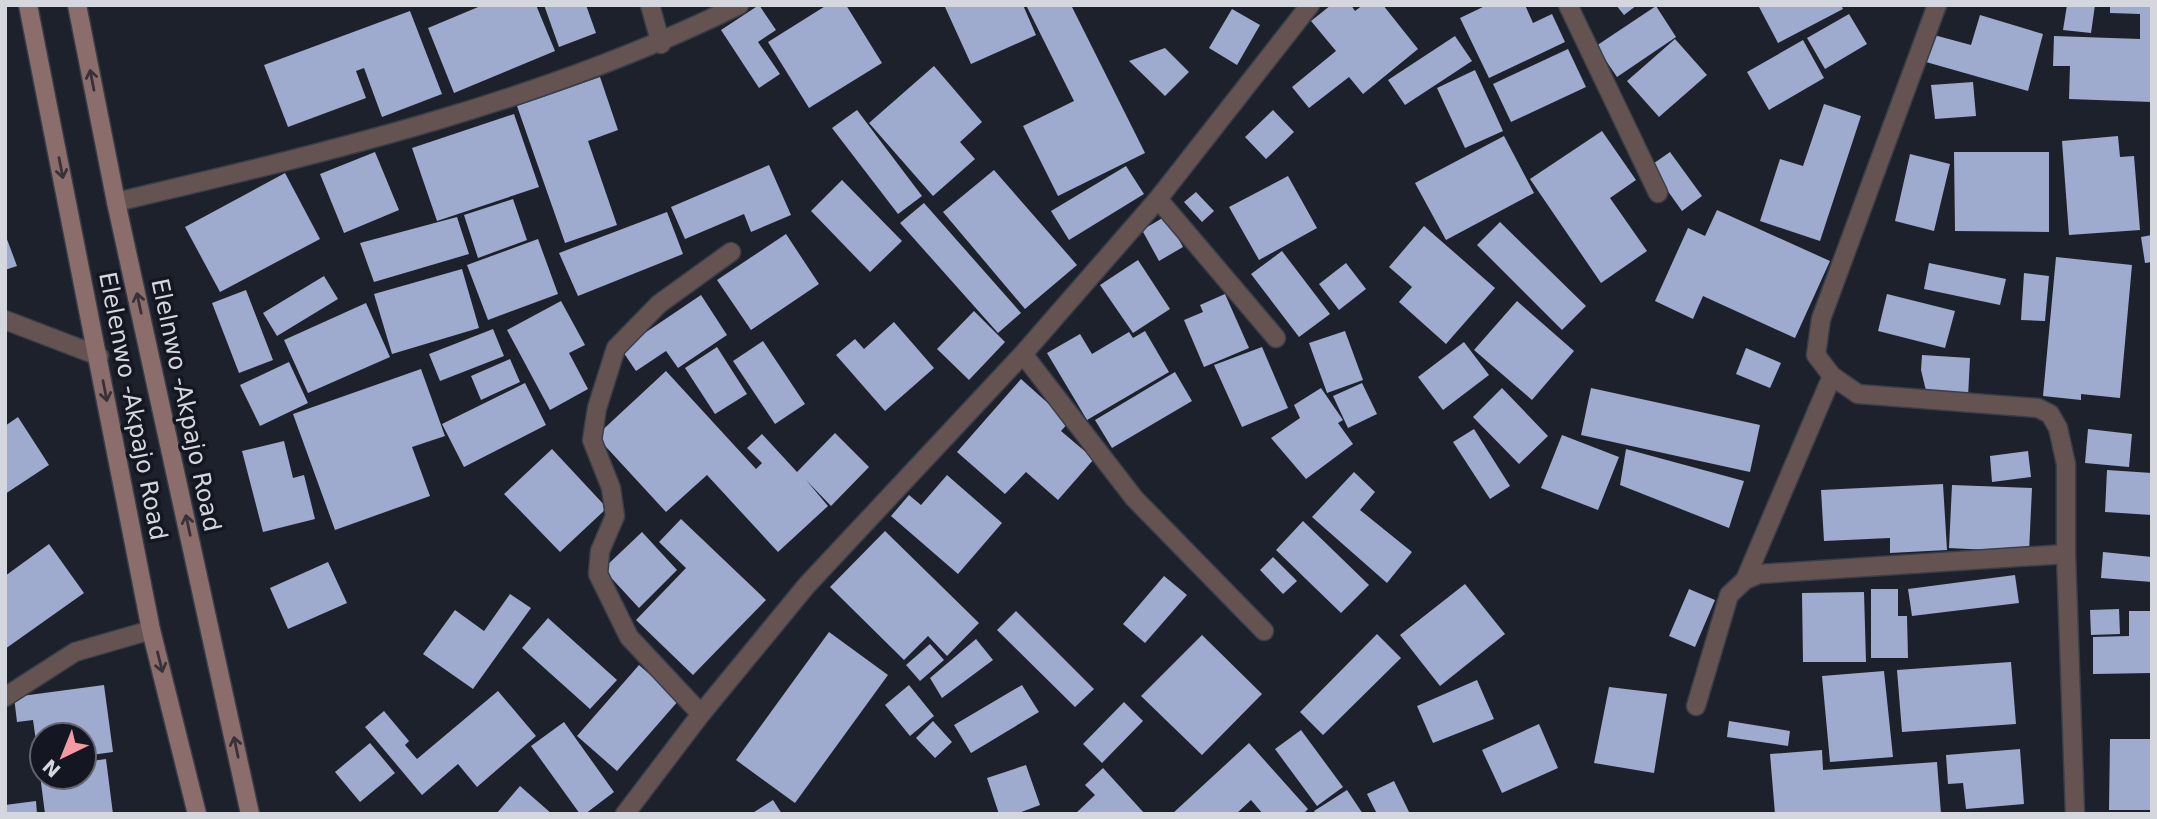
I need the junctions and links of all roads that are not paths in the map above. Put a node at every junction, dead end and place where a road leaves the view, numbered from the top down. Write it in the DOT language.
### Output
graph roads {
  1 [pos="28,5"];
  2 [pos="77,5"];
  3 [pos="650,5"];
  4 [pos="739,5"];
  5 [pos="1311,5"];
  6 [pos="1568,5"];
  7 [pos="1937,5"];
  8 [pos="661,44"];
  9 [pos="1658,193"];
  10 [pos="1158,199"];
  11 [pos="116,202"];
  12 [pos="731,253"];
  13 [pos="5,320"];
  14 [pos="1276,338"];
  15 [pos="1023,354"];
  16 [pos="99,356"];
  17 [pos="1832,376"];
  18 [pos="2066,554"];
  19 [pos="1745,580"];
  20 [pos="151,630"];
  21 [pos="1264,631"];
  22 [pos="5,696"];
  23 [pos="1696,706"];
  24 [pos="701,714"];
  25 [pos="197,814"];
  26 [pos="250,814"];
  27 [pos="625,814"];
  28 [pos="2075,814"];
  1 -- 16 [label="main road, Elelenwo -Akpajo Road, one-way"];
  11 -- 2 [label="main road, Elelnwo -Akpajo Road, one-way"];
  3 -- 8 [label="street"];
  4 -- 8 [label="street"];
  5 -- 10 [label="street"];
  6 -- 9 [label="street"];
  7 -- 17 [label="street"];
  8 -- 11 [label="street"];
  10 -- 14 [label="street"];
  10 -- 15 [label="street"];
  26 -- 11 [label="main road, Elelnwo -Akpajo Road, one-way"];
  12 -- 24 [label="street"];
  13 -- 16 [label="street"];
  15 -- 21 [label="street"];
  15 -- 24 [label="street"];
  16 -- 20 [label="main road, Elelenwo -Akpajo Road, one-way"];
  17 -- 18 [label="street"];
  17 -- 19 [label="street"];
  18 -- 19 [label="street"];
  18 -- 28 [label="street"];
  19 -- 23 [label="street"];
  20 -- 22 [label="street"];
  20 -- 25 [label="main road, Elelenwo -Akpajo Road, one-way"];
  24 -- 27 [label="street"];
}
